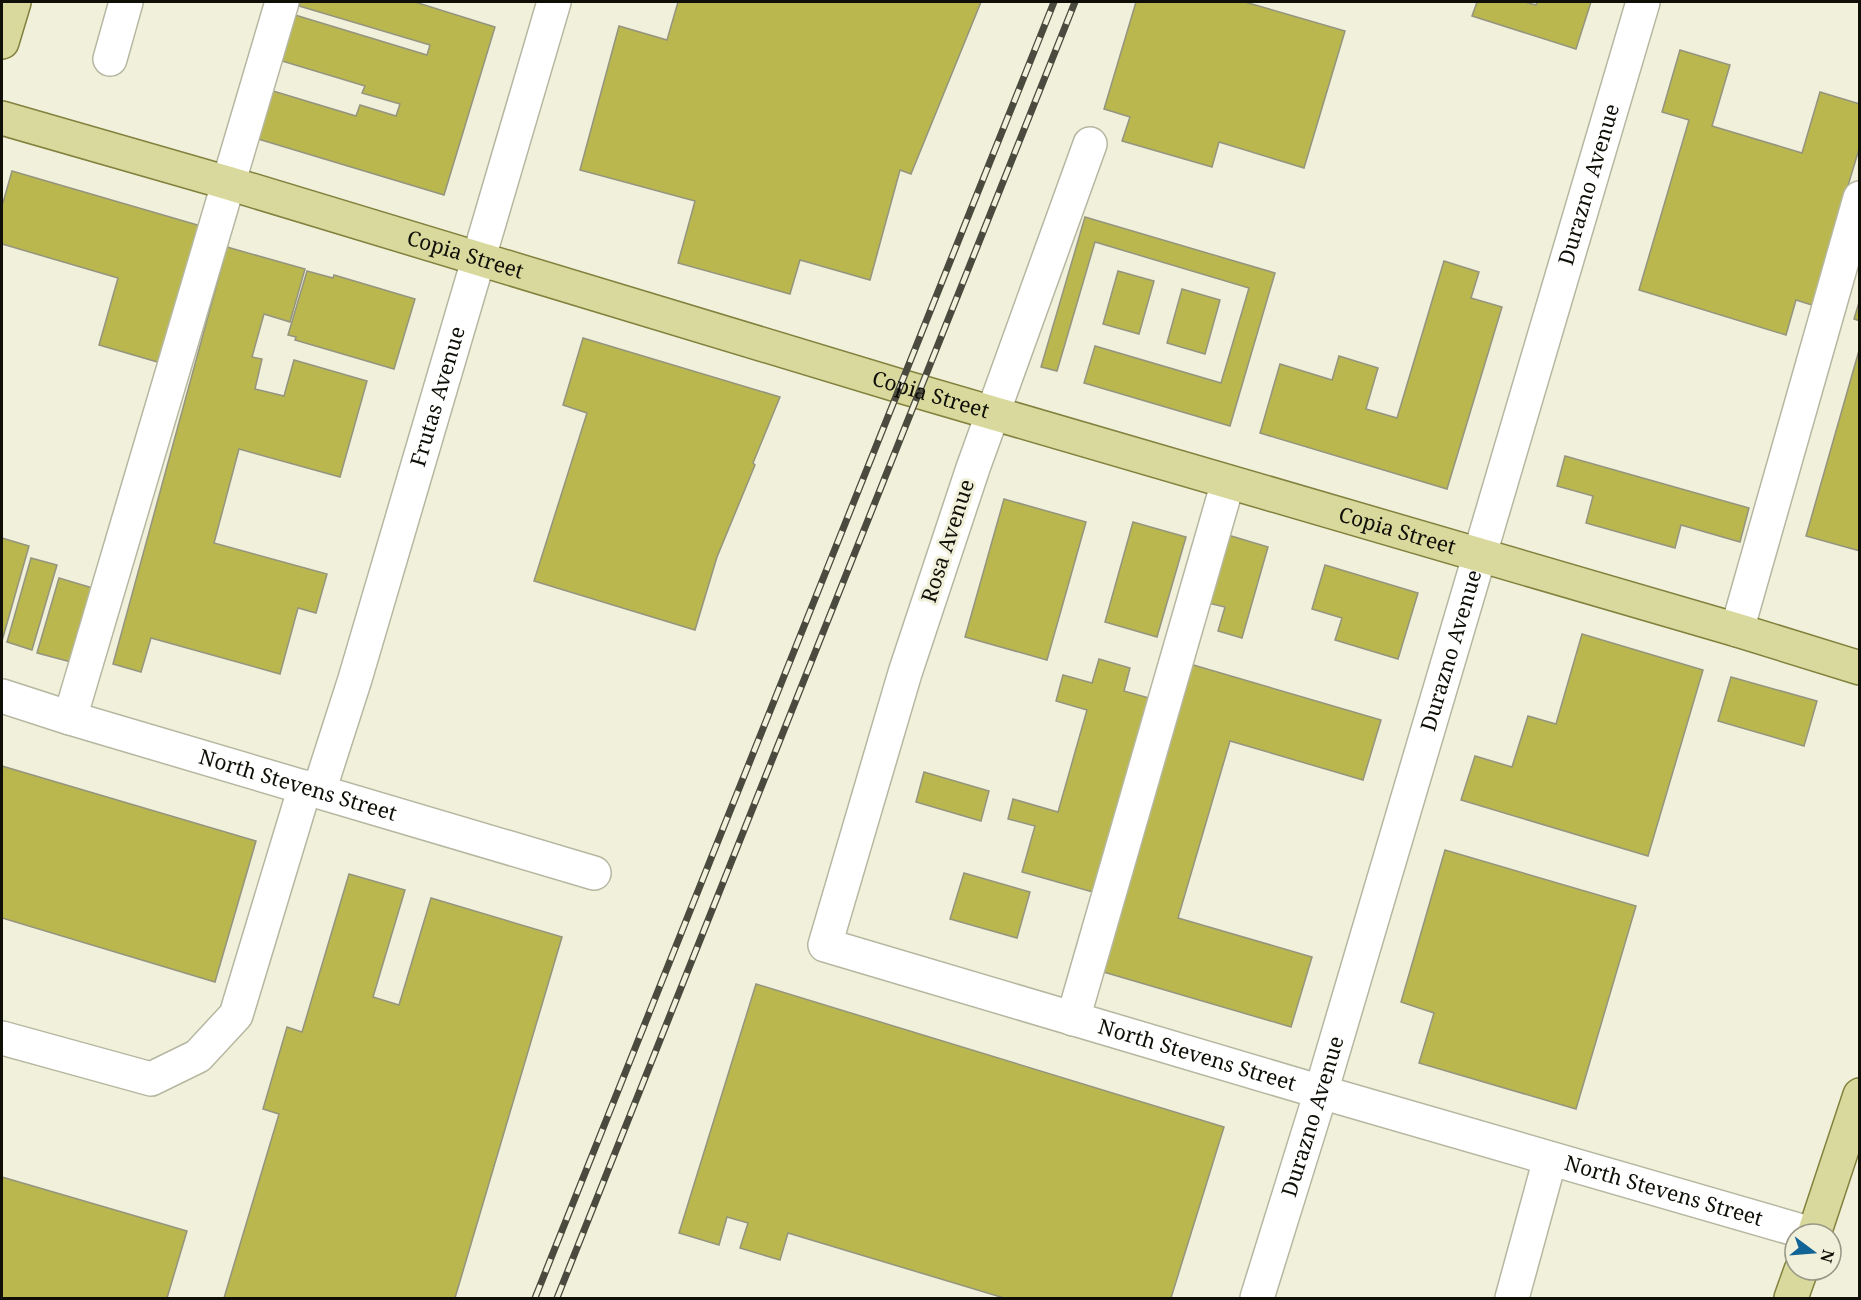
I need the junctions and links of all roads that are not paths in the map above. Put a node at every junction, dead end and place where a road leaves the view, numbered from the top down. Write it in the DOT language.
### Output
graph roads {
  1 [pos="14,2"];
  2 [pos="126,2"];
  3 [pos="282,2"];
  4 [pos="554,2"];
  5 [pos="1643,2"];
  6 [pos="2,42"];
  7 [pos="110,59"];
  8 [pos="2,118"];
  9 [pos="1090,144"];
  10 [pos="228,183"];
  11 [pos="1860,198"];
  12 [pos="479,260"];
  13 [pos="993,412"];
  14 [pos="1228,482"];
  15 [pos="1480,556"];
  16 [pos="1737,630"];
  17 [pos="1860,668"];
  18 [pos="2,696"];
  19 [pos="70,718"];
  20 [pos="312,789"];
  21 [pos="594,873"];
  22 [pos="825,945"];
  23 [pos="1073,1019"];
  24 [pos="2,1038"];
  25 [pos="1321,1092"];
  26 [pos="1860,1095"];
  27 [pos="1550,1160"];
  28 [pos="1817,1222"];
  29 [pos="1783,1226"];
  30 [pos="1797,1282"];
  31 [pos="1257,1299"];
  32 [pos="1512,1299"];
  33 [pos="1791,1299"];
  1 -- 6 [label="main road"];
  2 -- 7 [label="street"];
  3 -- 10 [label="street"];
  4 -- 12 [label="street, Frutas Avenue"];
  5 -- 15 [label="street, Durazno Avenue"];
  8 -- 10 [label="main road, Copia Street"];
  9 -- 13 [label="street, Rosa Avenue"];
  10 -- 12 [label="main road, Copia Street"];
  10 -- 19 [label="street"];
  11 -- 16 [label="street"];
  12 -- 13 [label="main road, Copia Street"];
  12 -- 20 [label="street, Frutas Avenue"];
  13 -- 14 [label="main road, Copia Street"];
  13 -- 22 [label="street, Rosa Avenue"];
  14 -- 15 [label="main road, Copia Street"];
  14 -- 23 [label="street"];
  15 -- 16 [label="main road, Copia Street"];
  15 -- 25 [label="street, Durazno Avenue"];
  16 -- 17 [label="main road, Copia Street"];
  18 -- 19 [label="street, North Stevens Street"];
  19 -- 20 [label="street, North Stevens Street"];
  20 -- 21 [label="street, North Stevens Street"];
  20 -- 24 [label="street, Frutas Avenue"];
  22 -- 23 [label="street, North Stevens Street"];
  23 -- 25 [label="street, North Stevens Street"];
  25 -- 27 [label="street, North Stevens Street"];
  25 -- 31 [label="street, Durazno Avenue"];
  26 -- 28 [label="main road"];
  27 -- 29 [label="street, North Stevens Street"];
  27 -- 32 [label="street"];
  30 -- 33 [label="main road"];
}
